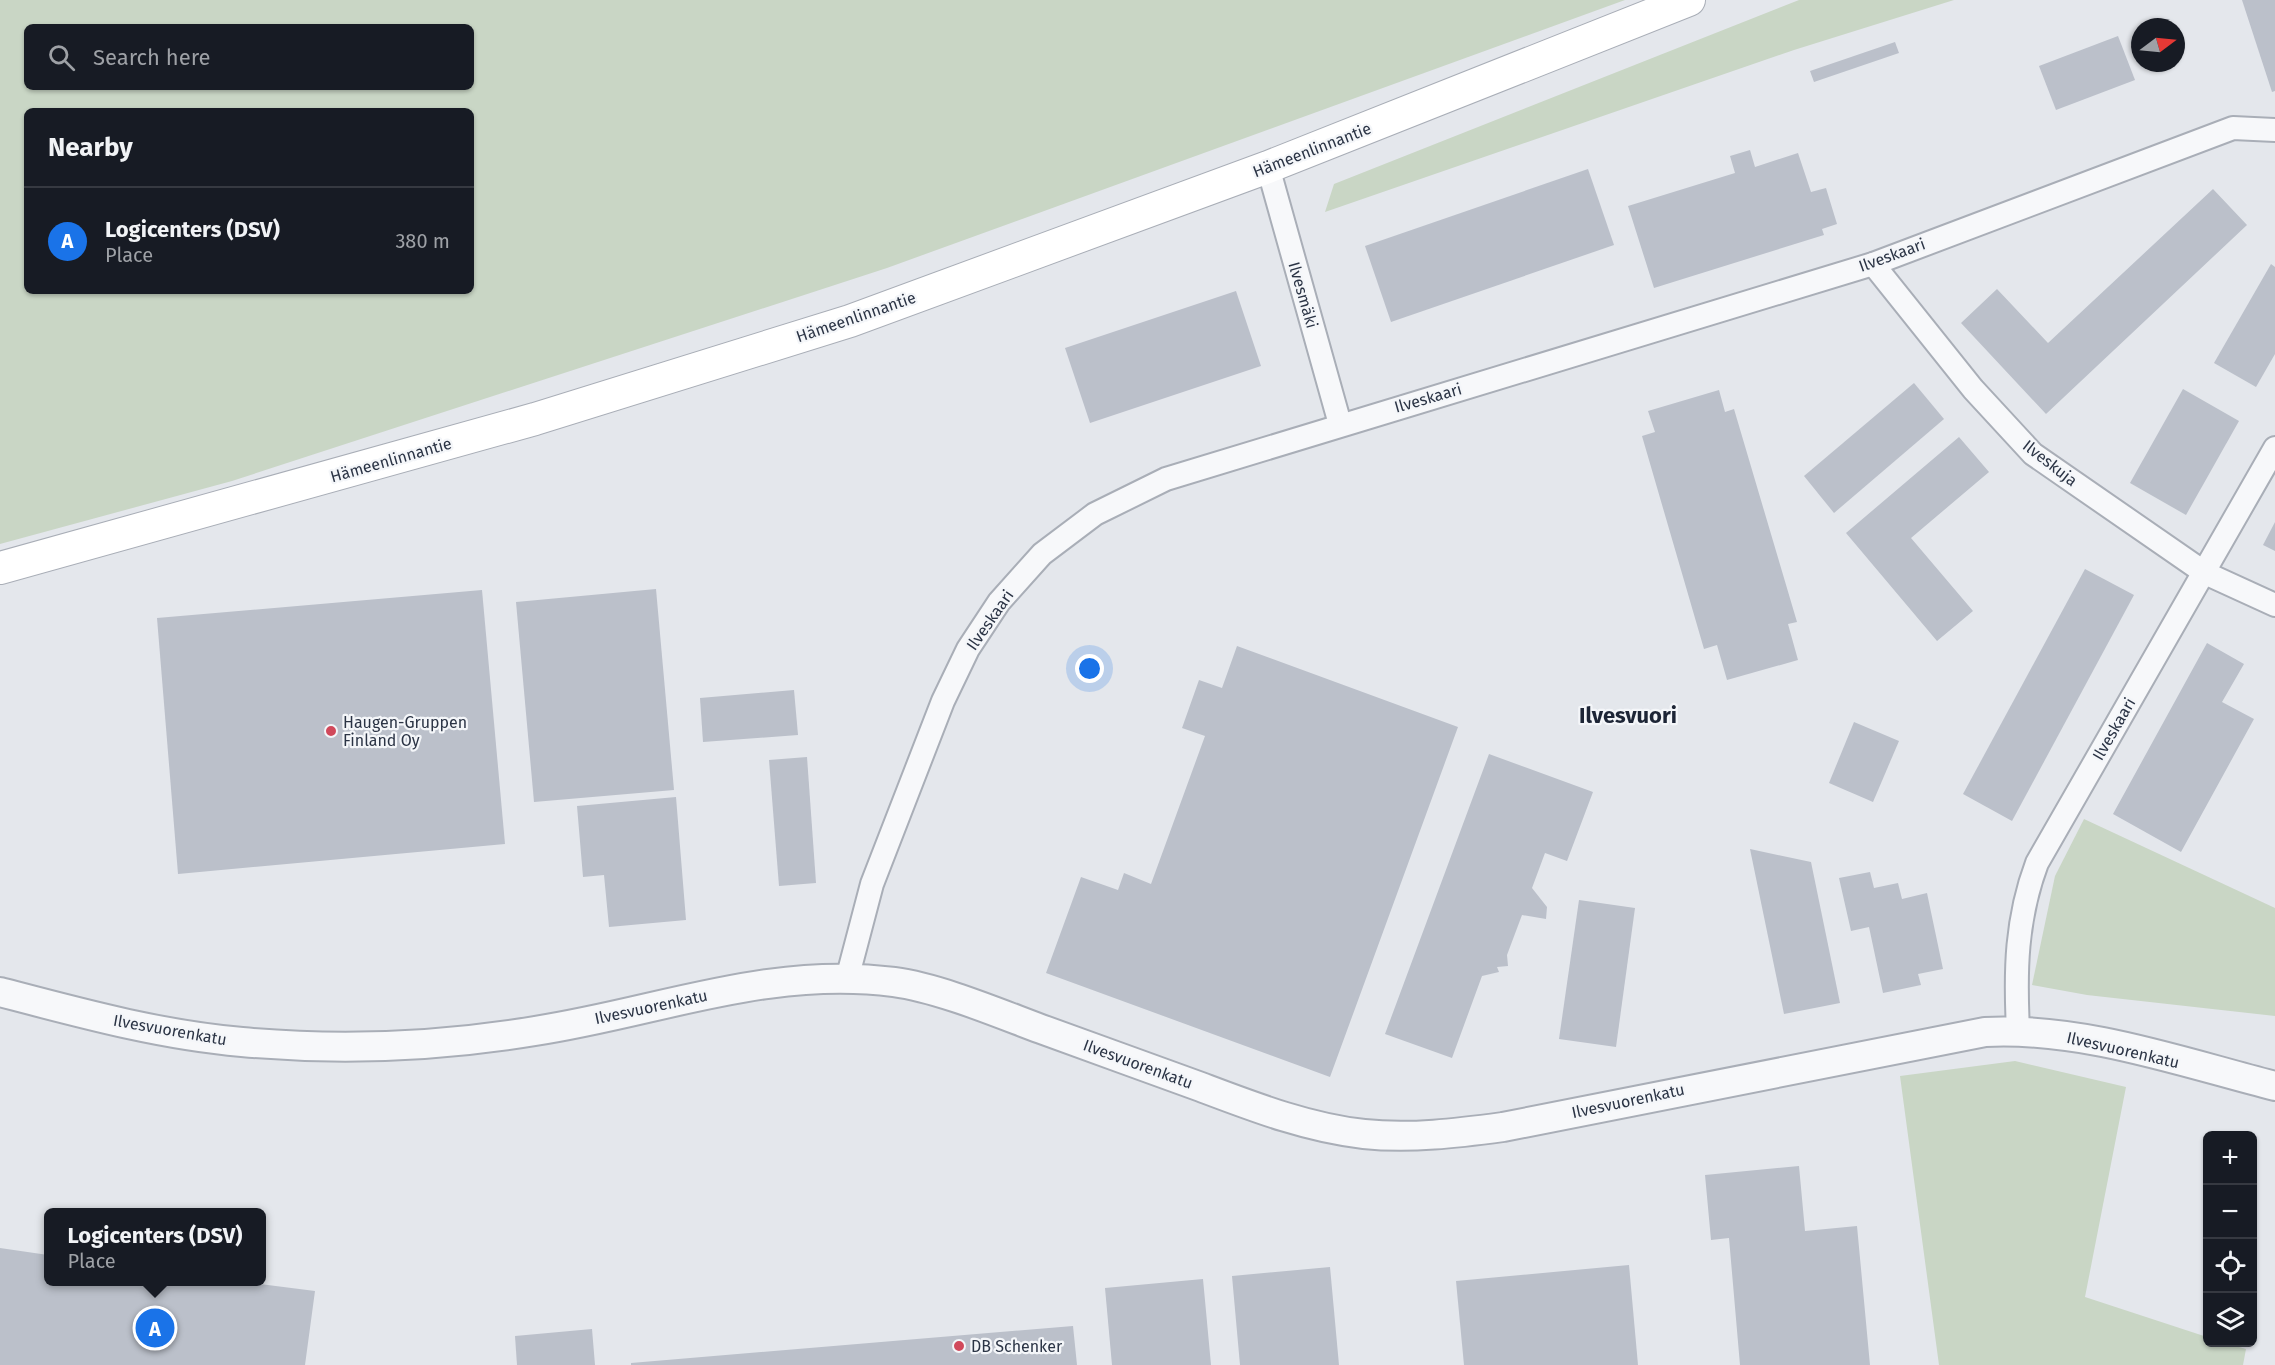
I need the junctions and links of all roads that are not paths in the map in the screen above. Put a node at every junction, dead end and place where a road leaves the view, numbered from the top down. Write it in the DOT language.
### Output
graph roads {
  1 [pos="1689,0"];
  2 [pos="2275,130"];
  3 [pos="1268,167"];
  4 [pos="1873,264"];
  5 [pos="1340,424"];
  6 [pos="2275,448"];
  7 [pos="0,568"];
  8 [pos="2205,573"];
  9 [pos="2275,605"];
  10 [pos="847,979"];
  11 [pos="0,992"];
  12 [pos="2018,1030"];
  13 [pos="2275,1086"];
  1 -- 3 [label="main road, Hämeenlinnantie"];
  2 -- 4 [label="street, Ilveskaari"];
  3 -- 5 [label="street, Ilvesmäki"];
  3 -- 7 [label="main road, Hämeenlinnantie"];
  4 -- 5 [label="street, Ilveskaari"];
  4 -- 8 [label="street, Ilveskuja"];
  5 -- 10 [label="street, Ilveskaari"];
  6 -- 8 [label="street, Ilveskaari"];
  8 -- 9 [label="street, Ilveskuja"];
  8 -- 12 [label="street, Ilveskaari"];
  10 -- 11 [label="street, Ilvesvuorenkatu"];
  10 -- 12 [label="street, Ilvesvuorenkatu"];
  12 -- 13 [label="street, Ilvesvuorenkatu"];
}
